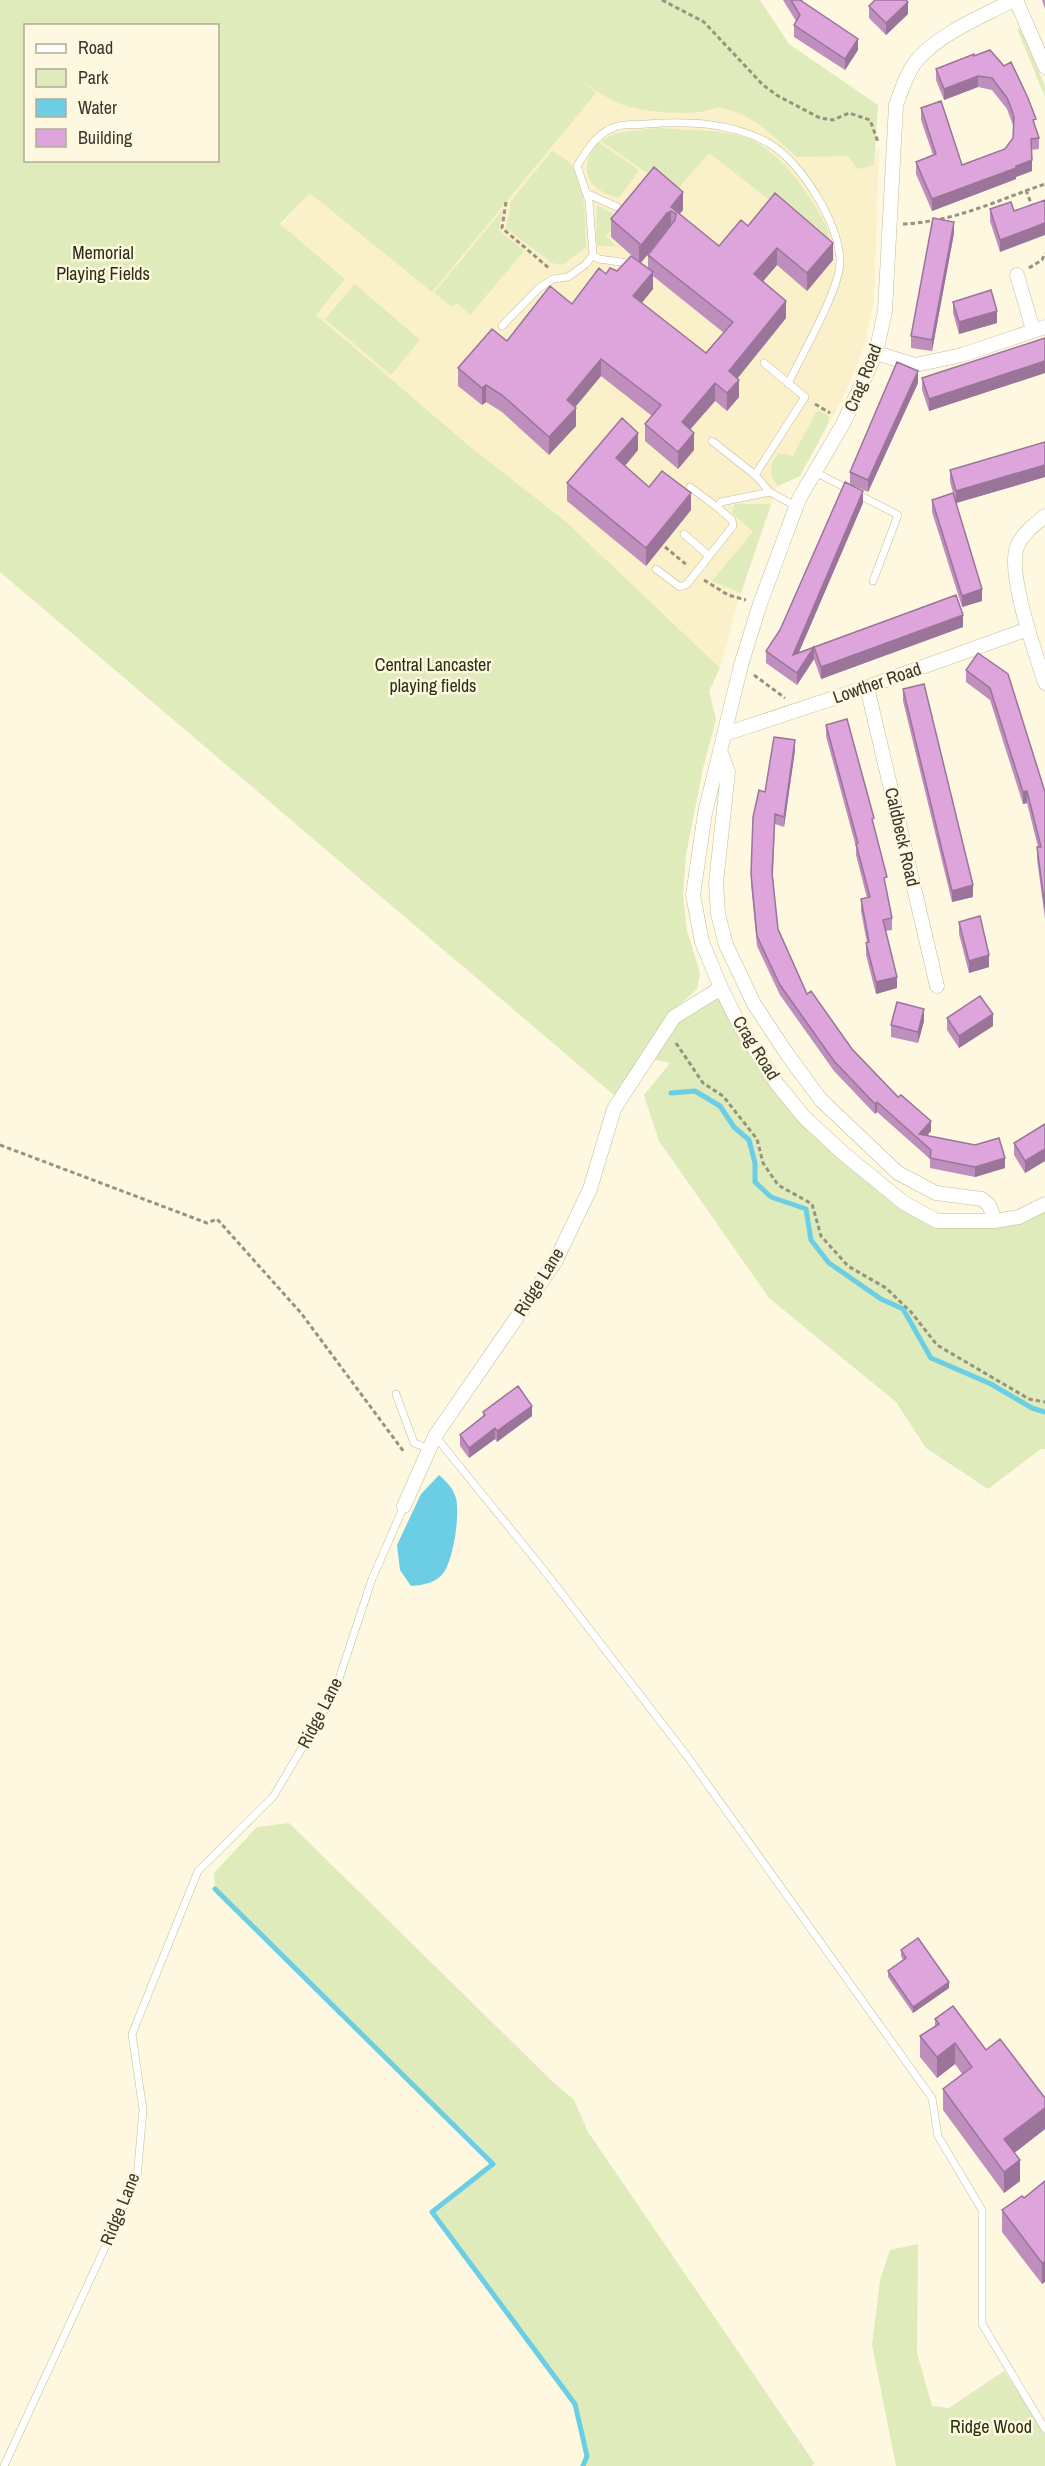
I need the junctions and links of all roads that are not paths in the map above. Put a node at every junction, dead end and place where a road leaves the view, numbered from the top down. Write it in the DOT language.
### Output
graph roads {
  1 [pos="1014,0"];
  2 [pos="1045,67"];
  3 [pos="586,194"];
  4 [pos="617,207"];
  5 [pos="593,255"];
  6 [pos="640,273"];
  7 [pos="1017,275"];
  8 [pos="502,326"];
  9 [pos="1039,328"];
  10 [pos="876,353"];
  11 [pos="764,363"];
  12 [pos="788,384"];
  13 [pos="712,441"];
  14 [pos="814,472"];
  15 [pos="755,475"];
  16 [pos="690,487"];
  17 [pos="770,492"];
  18 [pos="795,506"];
  19 [pos="717,507"];
  20 [pos="1045,516"];
  21 [pos="684,534"];
  22 [pos="709,556"];
  23 [pos="656,568"];
  24 [pos="873,581"];
  25 [pos="1028,629"];
  26 [pos="1045,683"];
  27 [pos="867,687"];
  28 [pos="725,734"];
  29 [pos="721,753"];
  30 [pos="937,986"];
  31 [pos="721,988"];
  32 [pos="1045,1204"];
  33 [pos="995,1221"];
  34 [pos="396,1394"];
  35 [pos="433,1442"];
  36 [pos="404,1506"];
  37 [pos="1045,2429"];
  38 [pos="4,2466"];
  1 -- 2 [label="street"];
  1 -- 10 [label="street, Crag Road"];
  3 -- 4 [label="lane"];
  3 -- 5 [label="lane"];
  3 -- 12 [label="lane"];
  5 -- 6 [label="lane"];
  5 -- 8 [label="lane"];
  7 -- 9 [label="street"];
  9 -- 10 [label="street"];
  10 -- 14 [label="street, Crag Road"];
  11 -- 12 [label="lane"];
  12 -- 15 [label="lane"];
  13 -- 15 [label="lane"];
  14 -- 18 [label="street, Crag Road"];
  14 -- 24 [label="lane"];
  15 -- 17 [label="lane"];
  16 -- 19 [label="lane"];
  17 -- 18 [label="lane"];
  17 -- 19 [label="lane"];
  18 -- 28 [label="street, Crag Road"];
  19 -- 22 [label="lane"];
  20 -- 25 [label="street"];
  21 -- 22 [label="lane"];
  22 -- 23 [label="lane"];
  25 -- 26 [label="street"];
  25 -- 27 [label="street, Lowther Road"];
  27 -- 28 [label="street, Lowther Road"];
  27 -- 30 [label="street, Caldbeck Road"];
  28 -- 29 [label="street, Crag Road"];
  29 -- 31 [label="street, Crag Road"];
  29 -- 33 [label="street, Crag Road"];
  31 -- 33 [label="street, Crag Road"];
  31 -- 35 [label="street, Ridge Lane"];
  32 -- 33 [label="street, Crag Road"];
  34 -- 35 [label="lane"];
  35 -- 36 [label="street, Ridge Lane"];
  35 -- 37 [label="lane"];
  36 -- 38 [label="lane, Ridge Lane"];
}
